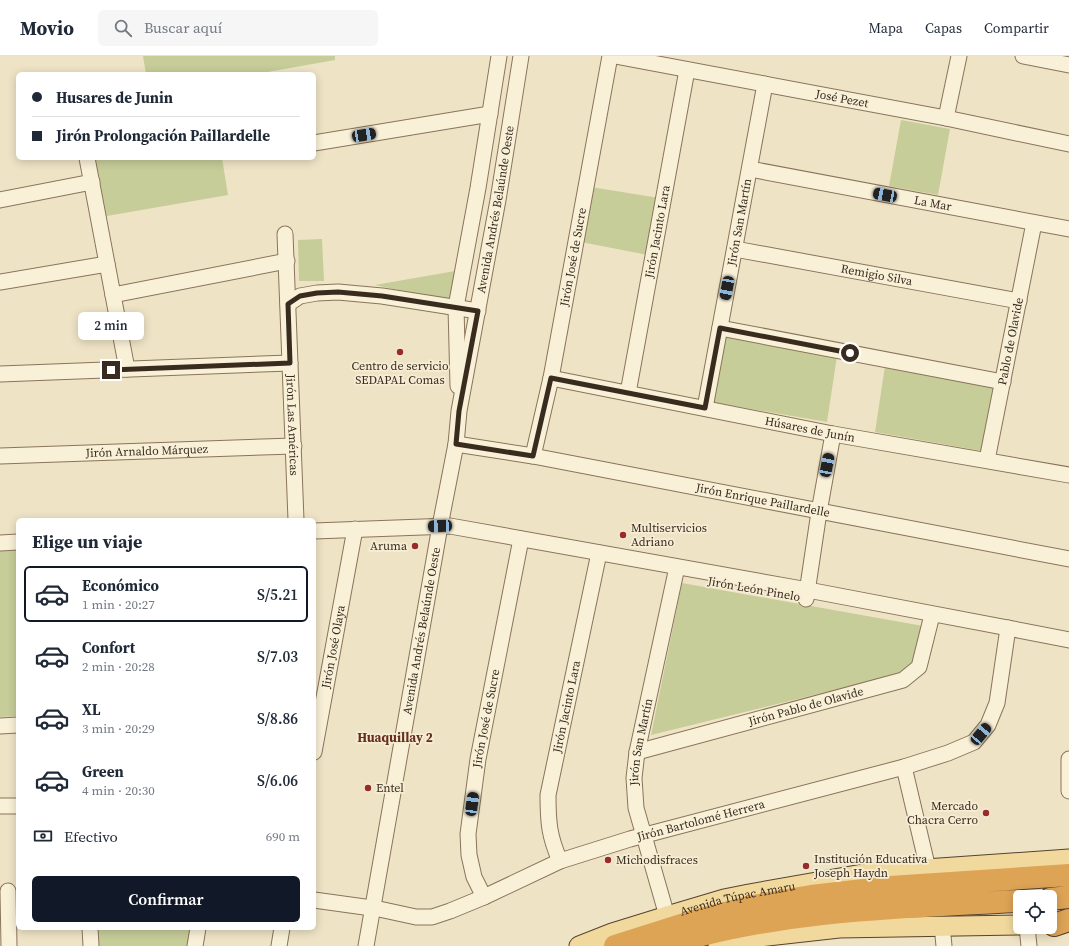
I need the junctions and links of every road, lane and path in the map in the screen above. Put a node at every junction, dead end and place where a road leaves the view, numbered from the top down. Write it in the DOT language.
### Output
graph roads {
  1 [pos="499,56"];
  2 [pos="521,56"];
  3 [pos="610,56"];
  4 [pos="615,56"];
  5 [pos="959,56"];
  6 [pos="1029,56"];
  7 [pos="1069,65"];
  8 [pos="688,70"];
  9 [pos="765,84"];
  10 [pos="490,114"];
  11 [pos="946,118"];
  12 [pos="316,143"];
  13 [pos="1069,144"];
  14 [pos="87,160"];
  15 [pos="750,169"];
  16 [pos="92,182"];
  17 [pos="0,200"];
  18 [pos="1034,223"];
  19 [pos="1069,229"];
  20 [pos="286,234"];
  21 [pos="735,249"];
  22 [pos="286,261"];
  23 [pos="107,264"];
  24 [pos="0,282"];
  25 [pos="113,295"];
  26 [pos="1019,301"];
  27 [pos="288,304"];
  28 [pos="456,307"];
  29 [pos="478,311"];
  30 [pos="720,328"];
  31 [pos="290,363"];
  32 [pos="127,370"];
  33 [pos="0,374"];
  34 [pos="551,378"];
  35 [pos="1003,382"];
  36 [pos="628,393"];
  37 [pos="705,408"];
  38 [pos="459,411"];
  39 [pos="833,434"];
  40 [pos="456,444"];
  41 [pos="294,446"];
  42 [pos="0,456"];
  43 [pos="533,456"];
  44 [pos="987,460"];
  45 [pos="1069,475"];
  46 [pos="819,512"];
  47 [pos="296,518"];
  48 [pos="440,526"];
  49 [pos="316,531"];
  50 [pos="354,536"];
  51 [pos="16,542"];
  52 [pos="521,542"];
  53 [pos="0,543"];
  54 [pos="598,556"];
  55 [pos="1069,559"];
  56 [pos="676,571"];
  57 [pos="807,595"];
  58 [pos="932,618"];
  59 [pos="1008,631"];
  60 [pos="1069,640"];
  61 [pos="1069,647"];
  62 [pos="16,725"];
  63 [pos="0,726"];
  64 [pos="316,732"];
  65 [pos="636,752"];
  66 [pos="1069,759"];
  67 [pos="904,767"];
  68 [pos="1069,791"];
  69 [pos="0,806"];
  70 [pos="16,806"];
  71 [pos="645,836"];
  72 [pos="1069,859"];
  73 [pos="560,861"];
  74 [pos="928,869"];
  75 [pos="1069,875"];
  76 [pos="9,891"];
  77 [pos="484,897"];
  78 [pos="1069,897"];
  79 [pos="1057,898"];
  80 [pos="316,900"];
  81 [pos="1013,901"];
  82 [pos="373,908"];
  83 [pos="667,916"];
  84 [pos="942,925"];
  85 [pos="1013,925"];
  86 [pos="90,930"];
  87 [pos="198,930"];
  88 [pos="282,930"];
  89 [pos="1028,934"];
  90 [pos="9,946"];
  91 [pos="91,946"];
  92 [pos="195,946"];
  93 [pos="279,946"];
  94 [pos="366,946"];
  95 [pos="579,946"];
  96 [pos="615,946"];
  97 [pos="661,946"];
  98 [pos="718,946"];
  99 [pos="944,946"];
  100 [pos="1029,946"];
  1 -- 10 [label="street, Avenida Andrés Belaúnde Oeste"];
  2 -- 29 [label="street, Avenida Andrés Belaúnde Oeste"];
  3 -- 34 [label="street, Jirón José de Sucre"];
  4 -- 8 [label="street, José Pezet"];
  5 -- 11 [label="street"];
  6 -- 7 [label="street"];
  8 -- 9 [label="street, José Pezet"];
  8 -- 36 [label="street, Jirón Jacinto Lara"];
  9 -- 11 [label="street, José Pezet"];
  9 -- 15 [label="street, Jirón San Martín"];
  10 -- 12 [label="street"];
  10 -- 28 [label="street, Avenida Andrés Belaúnde Oeste"];
  11 -- 13 [label="street, José Pezet"];
  14 -- 16 [label="street"];
  15 -- 18 [label="street, La Mar"];
  15 -- 21 [label="street, Jirón San Martín"];
  16 -- 17 [label="street"];
  16 -- 23 [label="street"];
  18 -- 19 [label="street, La Mar"];
  18 -- 26 [label="street, Pablo de Olavide"];
  20 -- 22 [label="street, Jirón Las Américas"];
  21 -- 26 [label="street, Remigio Silva"];
  21 -- 30 [label="street, Jirón San Martín"];
  22 -- 25 [label="street"];
  22 -- 27 [label="street, Jirón Las Américas"];
  23 -- 24 [label="street"];
  23 -- 25 [label="street"];
  25 -- 32 [label="street"];
  26 -- 35 [label="street, Pablo de Olavide"];
  27 -- 28 [label="street"];
  27 -- 31 [label="street, Jirón Las Américas"];
  28 -- 29 [label="street"];
  28 -- 38 [label="street, Avenida Andrés Belaúnde Oeste"];
  29 -- 38 [label="street, Avenida Andrés Belaúnde Oeste"];
  30 -- 35 [label="street"];
  30 -- 37 [label="street, Jirón San Martín"];
  31 -- 32 [label="street"];
  31 -- 41 [label="street, Jirón Las Américas"];
  32 -- 33 [label="street"];
  34 -- 36 [label="street, Húsares de Junín"];
  34 -- 43 [label="street, Jirón José de Sucre"];
  35 -- 44 [label="street, Pablo de Olavide"];
  36 -- 37 [label="street, Húsares de Junín"];
  37 -- 39 [label="street, Húsares de Junín"];
  38 -- 40 [label="street, Avenida Andrés Belaúnde Oeste"];
  39 -- 44 [label="street, Húsares de Junín"];
  39 -- 46 [label="street"];
  40 -- 43 [label="street, Jirón Enrique Paillardelle"];
  40 -- 48 [label="street, Avenida Andrés Belaúnde Oeste"];
  41 -- 42 [label="street, Jirón Arnaldo Márquez"];
  41 -- 47 [label="street, Jirón Las Américas"];
  43 -- 46 [label="street, Jirón Enrique Paillardelle"];
  44 -- 45 [label="street, Húsares de Junín"];
  46 -- 55 [label="street, Jirón Enrique Paillardelle"];
  46 -- 57 [label="street"];
  48 -- 50 [label="street, Jirón León Pinelo"];
  48 -- 52 [label="street, Jirón León Pinelo"];
  48 -- 82 [label="street, Avenida Andrés Belaúnde Oeste"];
  49 -- 50 [label="street, Jirón León Pinelo"];
  50 -- 64 [label="street, Jirón José Olaya"];
  51 -- 53 [label="street"];
  52 -- 54 [label="street, Jirón León Pinelo"];
  52 -- 77 [label="street, Jirón José de Sucre"];
  54 -- 56 [label="street, Jirón León Pinelo"];
  54 -- 73 [label="street, Jirón Jacinto Lara"];
  56 -- 57 [label="street, Jirón León Pinelo"];
  56 -- 65 [label="street, Jirón San Martín"];
  57 -- 58 [label="street, Jirón León Pinelo"];
  58 -- 59 [label="street, Jirón León Pinelo"];
  58 -- 65 [label="street, Jirón Pablo de Olavide"];
  59 -- 60 [label="street, Jirón León Pinelo"];
  59 -- 61 [label="street, Jirón León Pinelo"];
  59 -- 67 [label="street, Jirón Bartolomé Herrera"];
  62 -- 63 [label="street"];
  65 -- 71 [label="street, Jirón San Martín"];
  66 -- 68 [label="street"];
  67 -- 71 [label="street, Jirón Bartolomé Herrera"];
  67 -- 74 [label="street"];
  69 -- 70 [label="street"];
  71 -- 73 [label="street, Jirón Bartolomé Herrera"];
  71 -- 83 [label="street, Jirón San Martín"];
  72 -- 74 [label="main road, Avenida Túpac Amaru"];
  73 -- 77 [label="street, Jirón Bartolomé Herrera"];
  74 -- 83 [label="main road, Avenida Túpac Amaru"];
  75 -- 96 [label="highway, Avenida Túpac Amaru"];
  76 -- 90 [label="street"];
  77 -- 82 [label="street, Jirón Bartolomé Herrera"];
  78 -- 79 [label="highway"];
  80 -- 82 [label="street, Jirón Bartolomé Herrera"];
  81 -- 97 [label="highway"];
  82 -- 94 [label="street, Avenida Andrés Belaúnde Oeste"];
  83 -- 95 [label="main road, Avenida Túpac Amaru"];
  84 -- 85 [label="main road"];
  84 -- 98 [label="main road"];
  84 -- 99 [label="street"];
  86 -- 91 [label="street"];
  87 -- 92 [label="street"];
  88 -- 93 [label="street"];
  89 -- 100 [label="street"];
}
